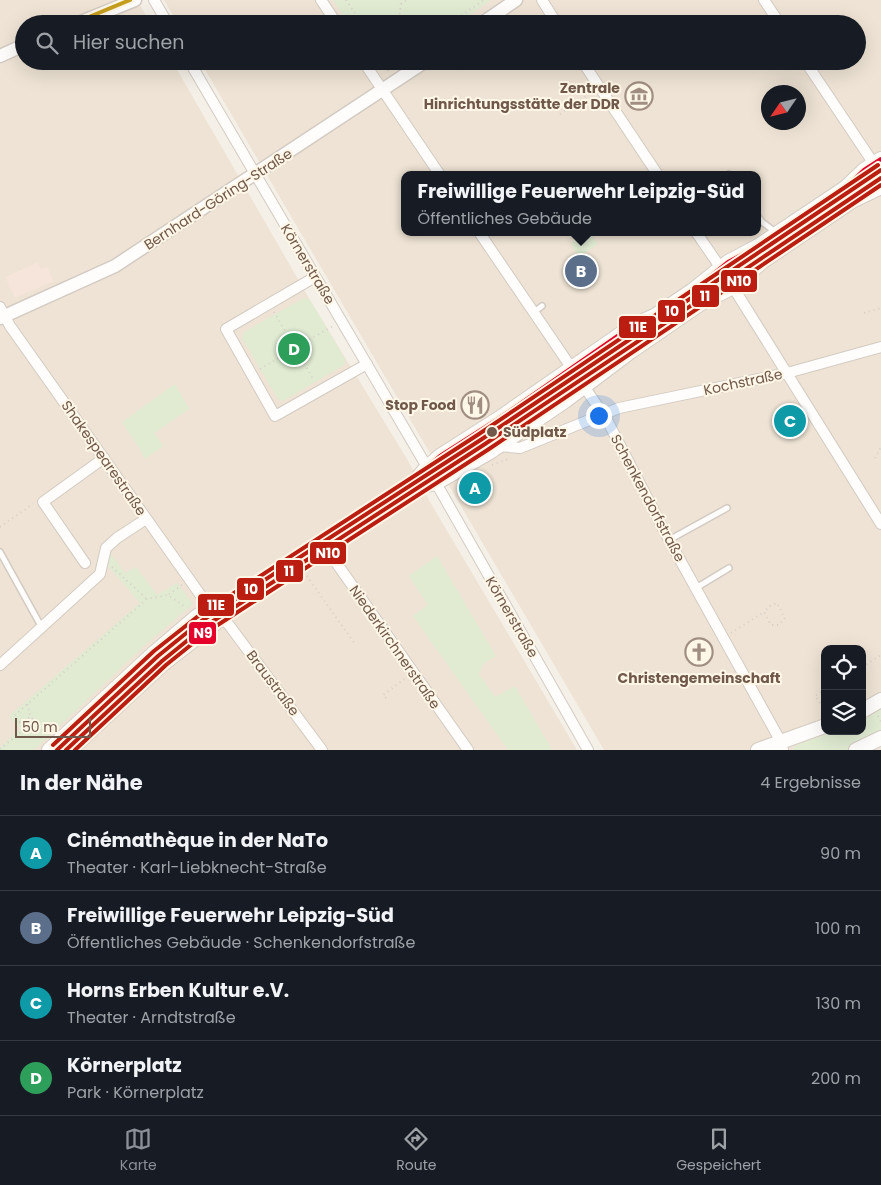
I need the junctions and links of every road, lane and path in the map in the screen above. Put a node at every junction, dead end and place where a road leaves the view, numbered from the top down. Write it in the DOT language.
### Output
graph roads {
  1 [pos="135,0"];
  2 [pos="154,0"];
  3 [pos="320,0"];
  4 [pos="346,0"];
  5 [pos="398,0"];
  6 [pos="407,0"];
  7 [pos="484,0"];
  8 [pos="516,0"];
  9 [pos="542,0"];
  10 [pos="764,0"];
  11 [pos="401,4"];
  12 [pos="98,15"];
  13 [pos="163,15"];
  14 [pos="331,15"];
  15 [pos="356,15"];
  16 [pos="399,15"];
  17 [pos="462,15"];
  18 [pos="494,15"];
  19 [pos="552,15"];
  20 [pos="774,15"];
  21 [pos="15,49"];
  22 [pos="0,56"];
  23 [pos="194,70"];
  24 [pos="369,70"];
  25 [pos="413,70"];
  26 [pos="588,70"];
  27 [pos="811,70"];
  28 [pos="599,86"];
  29 [pos="383,90"];
  30 [pos="560,114"];
  31 [pos="877,161"];
  32 [pos="437,171"];
  33 [pos="655,171"];
  34 [pos="255,175"];
  35 [pos="881,187"];
  36 [pos="761,221"];
  37 [pos="777,233"];
  38 [pos="482,236"];
  39 [pos="699,236"];
  40 [pos="720,267"];
  41 [pos="315,277"];
  42 [pos="733,287"];
  43 [pos="269,303"];
  44 [pos="881,308"];
  45 [pos="864,313"];
  46 [pos="1,314"];
  47 [pos="341,321"];
  48 [pos="289,338"];
  49 [pos="305,342"];
  50 [pos="881,347"];
  51 [pos="284,355"];
  52 [pos="302,359"];
  53 [pos="367,364"];
  54 [pos="572,367"];
  55 [pos="787,373"];
  56 [pos="251,374"];
  57 [pos="585,386"];
  58 [pos="319,390"];
  59 [pos="603,414"];
  60 [pos="498,446"];
  61 [pos="881,447"];
  62 [pos="104,458"];
  63 [pos="875,458"];
  64 [pos="427,467"];
  65 [pos="437,485"];
  66 [pos="408,489"];
  67 [pos="43,502"];
  68 [pos="727,508"];
  69 [pos="14,511"];
  70 [pos="17,515"];
  71 [pos="146,519"];
  72 [pos="881,524"];
  73 [pos="0,527"];
  74 [pos="669,540"];
  75 [pos="323,544"];
  76 [pos="0,552"];
  77 [pos="103,558"];
  78 [pos="85,563"];
  79 [pos="728,568"];
  80 [pos="304,572"];
  81 [pos="190,579"];
  82 [pos="696,588"];
  83 [pos="168,595"];
  84 [pos="148,599"];
  85 [pos="231,604"];
  86 [pos="211,607"];
  87 [pos="189,609"];
  88 [pos="764,612"];
  89 [pos="222,618"];
  90 [pos="42,626"];
  91 [pos="723,638"];
  92 [pos="355,644"];
  93 [pos="881,655"];
  94 [pos="866,664"];
  95 [pos="0,665"];
  96 [pos="414,673"];
  97 [pos="821,692"];
  98 [pos="386,698"];
  99 [pos="881,700"];
  100 [pos="27,704"];
  101 [pos="821,705"];
  102 [pos="866,709"];
  103 [pos="31,717"];
  104 [pos="19,722"];
  105 [pos="821,728"];
  106 [pos="46,734"];
  107 [pos="881,738"];
  108 [pos="782,746"];
  109 [pos="0,750"];
  110 [pos="49,750"];
  111 [pos="70,750"];
  112 [pos="322,750"];
  113 [pos="468,750"];
  114 [pos="588,750"];
  115 [pos="758,750"];
  116 [pos="856,750"];
  1 -- 12 [label="street"];
  2 -- 13 [label="street"];
  3 -- 14 [label="street"];
  4 -- 15 [label="path"];
  5 -- 11 [label="path"];
  6 -- 11 [label="path"];
  7 -- 17 [label="path"];
  8 -- 18 [label="street"];
  9 -- 19 [label="street"];
  10 -- 20 [label="street"];
  11 -- 16 [label="path"];
  21 -- 22 [label="street"];
  23 -- 34 [label="street, Körnerstraße"];
  24 -- 29 [label="street"];
  25 -- 29 [label="street, Bernhard-Göring-Straße"];
  26 -- 28 [label="street"];
  27 -- 31 [label="street"];
  28 -- 30 [label="path"];
  28 -- 33 [label="street"];
  29 -- 32 [label="street"];
  29 -- 34 [label="street, Bernhard-Göring-Straße"];
  31 -- 37 [label="main road"];
  34 -- 41 [label="street, Körnerstraße"];
  34 -- 46 [label="street, Bernhard-Göring-Straße"];
  35 -- 42 [label="main road"];
  36 -- 37 [label="lane"];
  37 -- 40 [label="main road"];
  38 -- 54 [label="street, Schenkendorfstraße"];
  39 -- 40 [label="street"];
  40 -- 54 [label="main road"];
  41 -- 43 [label="street"];
  41 -- 47 [label="street, Körnerstraße"];
  42 -- 55 [label="street"];
  42 -- 57 [label="main road"];
  43 -- 48 [label="path"];
  43 -- 56 [label="street"];
  44 -- 45 [label="path"];
  46 -- 62 [label="street, Shakespearestraße"];
  47 -- 49 [label="path"];
  47 -- 53 [label="street, Körnerstraße"];
  48 -- 49 [label="path"];
  48 -- 51 [label="path"];
  49 -- 52 [label="path"];
  50 -- 55 [label="street, Kochstraße"];
  51 -- 52 [label="path"];
  51 -- 56 [label="path"];
  52 -- 58 [label="path"];
  53 -- 58 [label="street"];
  53 -- 64 [label="street, Körnerstraße"];
  54 -- 57 [label="street, Schenkendorfstraße"];
  54 -- 64 [label="main road"];
  55 -- 59 [label="street, Kochstraße"];
  55 -- 72 [label="street"];
  56 -- 58 [label="street"];
  57 -- 59 [label="street, Schenkendorfstraße"];
  57 -- 60 [label="main road"];
  59 -- 60 [label="street, Kochstraße"];
  59 -- 74 [label="street, Schenkendorfstraße"];
  60 -- 65 [label="main road"];
  61 -- 63 [label="path"];
  62 -- 67 [label="street"];
  62 -- 71 [label="street, Shakespearestraße"];
  64 -- 66 [label="main road"];
  65 -- 66 [label="main road"];
  65 -- 114 [label="street, Körnerstraße"];
  66 -- 75 [label="main road"];
  67 -- 70 [label="path"];
  67 -- 78 [label="street"];
  68 -- 74 [label="lane"];
  69 -- 70 [label="path"];
  70 -- 73 [label="path"];
  71 -- 77 [label="street"];
  71 -- 81 [label="street, Shakespearestraße"];
  74 -- 82 [label="street, Schenkendorfstraße"];
  75 -- 85 [label="main road"];
  75 -- 96 [label="street, Niederkirchnerstraße"];
  76 -- 90 [label="lane"];
  77 -- 84 [label="path"];
  77 -- 90 [label="street"];
  79 -- 82 [label="lane"];
  80 -- 92 [label="path"];
  81 -- 83 [label="path"];
  81 -- 86 [label="street, Shakespearestraße"];
  82 -- 91 [label="street, Schenkendorfstraße"];
  83 -- 84 [label="path"];
  83 -- 87 [label="path"];
  84 -- 100 [label="path"];
  85 -- 86 [label="main road"];
  85 -- 89 [label="main road"];
  86 -- 89 [label="street, Braustraße"];
  86 -- 110 [label="main road"];
  88 -- 88 [label="path"];
  88 -- 91 [label="path"];
  89 -- 111 [label="main road"];
  89 -- 112 [label="street, Braustraße"];
  90 -- 95 [label="street"];
  91 -- 108 [label="street, Schenkendorfstraße"];
  93 -- 94 [label="path"];
  96 -- 98 [label="path"];
  96 -- 113 [label="street, Niederkirchnerstraße"];
  97 -- 101 [label="path"];
  99 -- 102 [label="main road"];
  100 -- 103 [label="path"];
  100 -- 104 [label="path"];
  103 -- 104 [label="path"];
  103 -- 106 [label="path"];
  104 -- 109 [label="path"];
  105 -- 108 [label="main road"];
  107 -- 116 [label="main road"];
  108 -- 115 [label="main road"];
}
